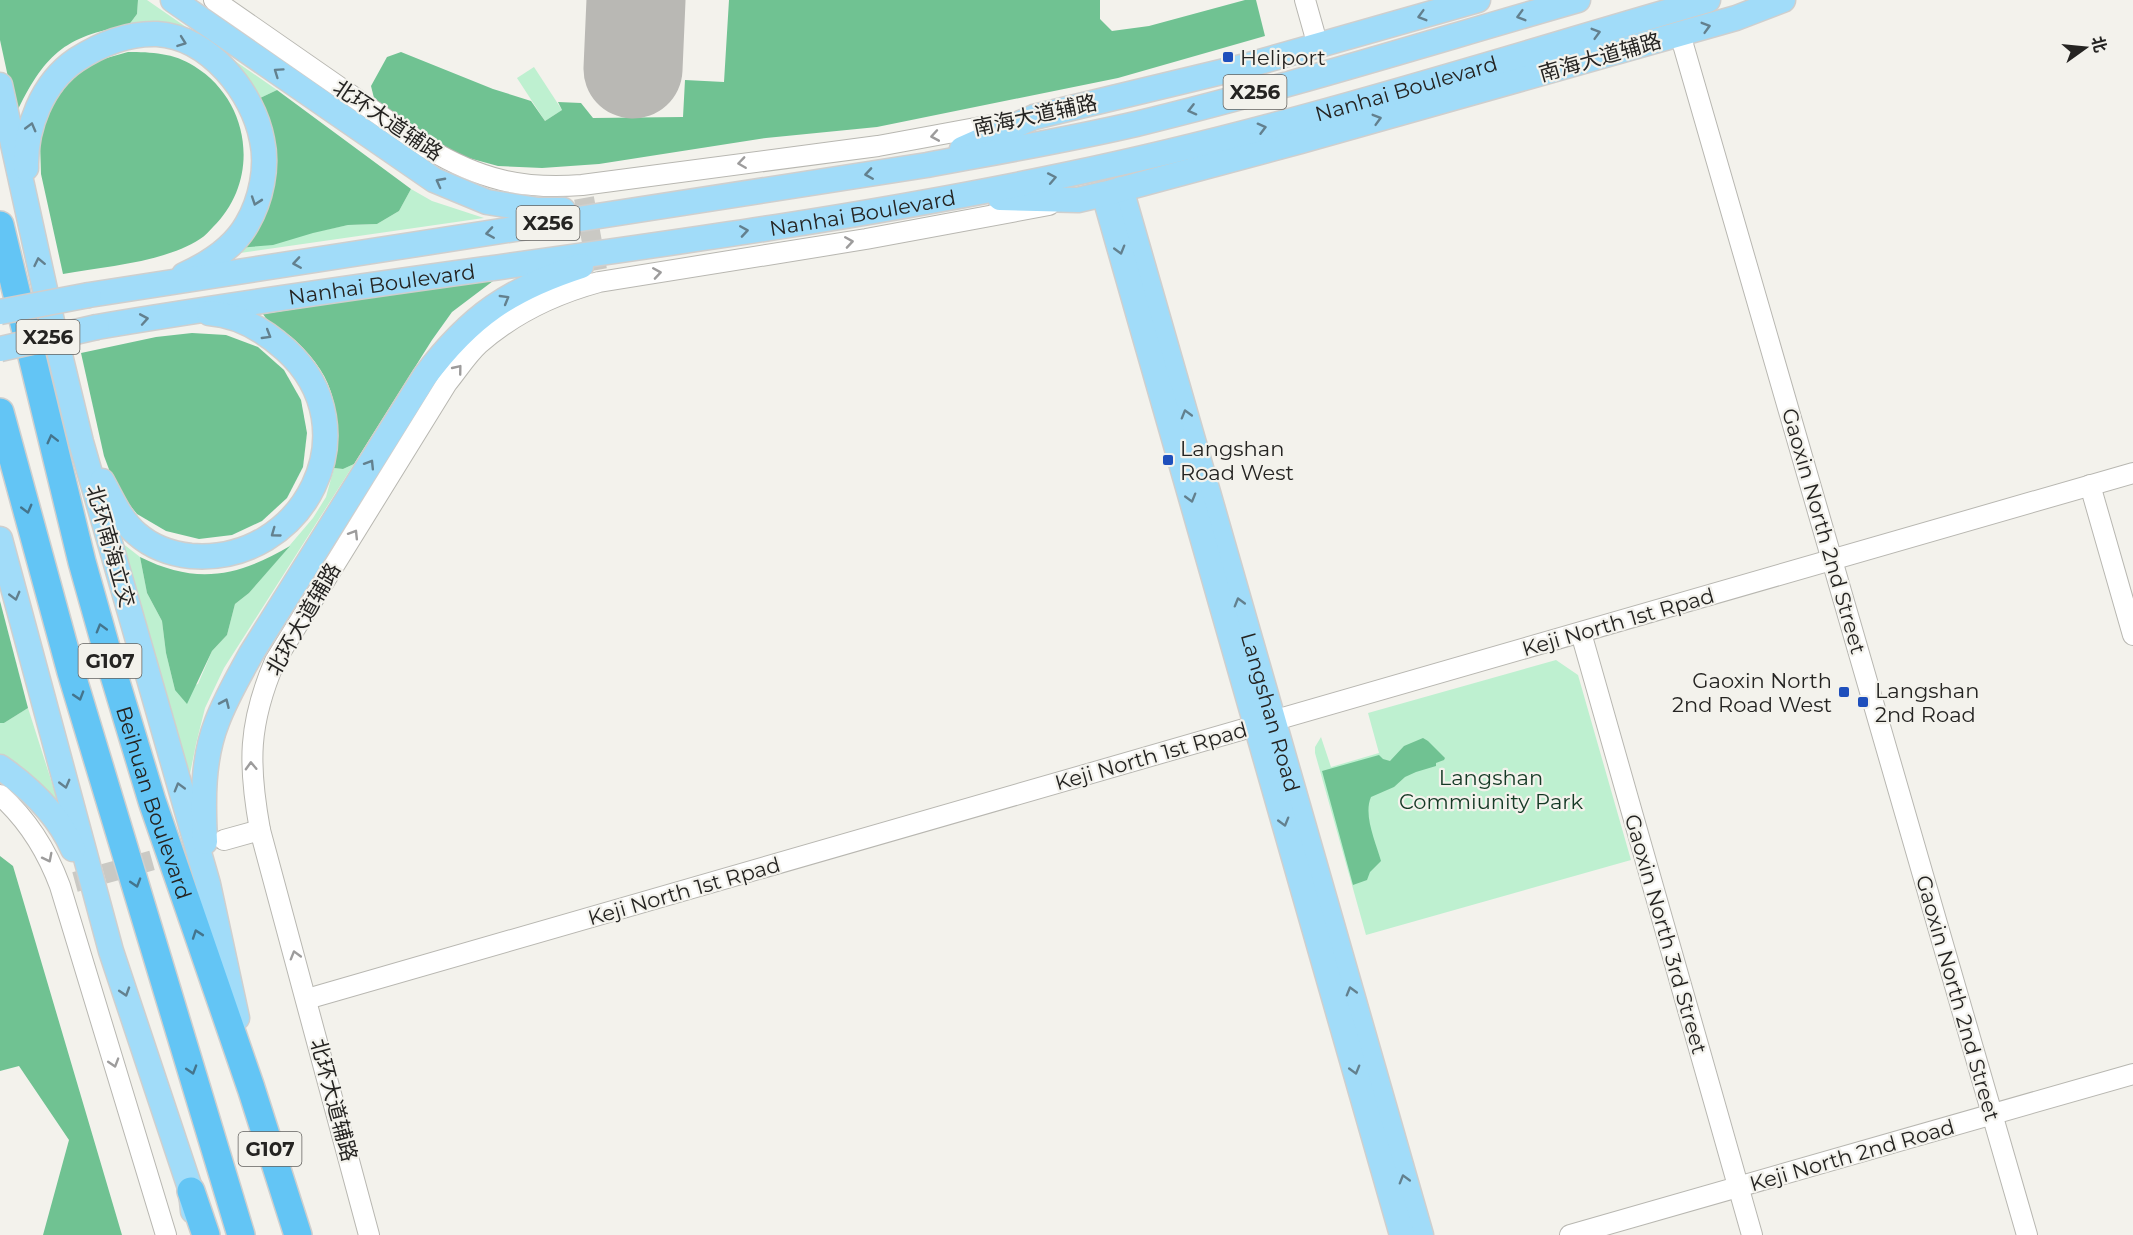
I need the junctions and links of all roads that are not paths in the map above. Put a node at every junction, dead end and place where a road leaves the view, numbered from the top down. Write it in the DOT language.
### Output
graph roads {
  1 [pos="173,0"];
  2 [pos="214,0"];
  3 [pos="1305,0"];
  4 [pos="1478,0"];
  5 [pos="1578,0"];
  6 [pos="1708,0"];
  7 [pos="1783,0"];
  8 [pos="1680,34"];
  9 [pos="1318,46"];
  10 [pos="0,85"];
  11 [pos="1358,102"];
  12 [pos="1034,117"];
  13 [pos="1301,141"];
  14 [pos="927,165"];
  15 [pos="583,191"];
  16 [pos="1112,191"];
  17 [pos="953,197"];
  18 [pos="1078,200"];
  19 [pos="27,206"];
  20 [pos="661,206"];
  21 [pos="0,225"];
  22 [pos="686,240"];
  23 [pos="168,282"];
  24 [pos="192,311"];
  25 [pos="0,312"];
  26 [pos="0,349"];
  27 [pos="0,412"];
  28 [pos="81,442"];
  29 [pos="2133,473"];
  30 [pos="2090,485"];
  31 [pos="0,539"];
  32 [pos="1832,560"];
  33 [pos="1581,633"];
  34 [pos="2133,635"];
  35 [pos="1265,723"];
  36 [pos="0,766"];
  37 [pos="0,795"];
  38 [pos="260,830"];
  39 [pos="224,840"];
  40 [pos="208,884"];
  41 [pos="111,951"];
  42 [pos="307,999"];
  43 [pos="2133,1074"];
  44 [pos="251,1088"];
  45 [pos="1992,1114"];
  46 [pos="1738,1187"];
  47 [pos="191,1191"];
  48 [pos="290,1210"];
  49 [pos="166,1235"];
  50 [pos="195,1235"];
  51 [pos="206,1235"];
  52 [pos="241,1235"];
  53 [pos="298,1235"];
  54 [pos="304,1235"];
  55 [pos="369,1235"];
  56 [pos="1402,1235"];
  57 [pos="1420,1235"];
  58 [pos="1570,1235"];
  59 [pos="1752,1235"];
  60 [pos="2027,1235"];
  20 -- 1 [label="main road, one-way"];
  2 -- 15 [label="street, 北环大道辅路"];
  3 -- 9 [label="street"];
  4 -- 9 [label="main road, 南海大道辅路, one-way"];
  5 -- 14 [label="main road, Nanhai Boulevard / X256, one-way"];
  11 -- 6 [label="main road, Nanhai Boulevard / X256, one-way"];
  8 -- 7 [label="main road, 南海大道辅路, one-way"];
  13 -- 8 [label="main road, 南海大道辅路, one-way"];
  8 -- 32 [label="street, Gaoxin North 2nd Street"];
  9 -- 12 [label="main road, 南海大道辅路"];
  10 -- 19 [label="main road"];
  11 -- 13 [label="main road"];
  17 -- 11 [label="main road, Nanhai Boulevard / X256, one-way"];
  12 -- 14 [label="main road"];
  12 -- 15 [label="street, 南海大道辅路, one-way"];
  13 -- 16 [label="main road, 南海大道辅路"];
  14 -- 20 [label="main road, Nanhai Boulevard / X256, one-way"];
  16 -- 18 [label="main road, 南海大道辅路"];
  16 -- 35 [label="main road, Langshan Road"];
  17 -- 18 [label="main road"];
  22 -- 17 [label="main road, Nanhai Boulevard / X256, one-way"];
  38 -- 18 [label="street, 北环大道辅路, one-way"];
  19 -- 23 [label="main road, one-way"];
  28 -- 19 [label="main road, 北环南海立交, one-way"];
  20 -- 23 [label="main road, Nanhai Boulevard / X256, one-way"];
  44 -- 21 [label="highway, Beihuan Boulevard / G107, one-way"];
  22 -- 24 [label="main road, Nanhai Boulevard / X256"];
  40 -- 22 [label="main road, one-way"];
  23 -- 25 [label="main road, Nanhai Boulevard / X256, bridge"];
  26 -- 24 [label="main road, Nanhai Boulevard / X256, one-way, bridge"];
  24 -- 28 [label="main road, one-way"];
  27 -- 52 [label="highway, Beihuan Boulevard / G107, one-way"];
  40 -- 28 [label="main road, 北环南海立交, one-way"];
  29 -- 30 [label="street, Keji North 1st Rpad"];
  30 -- 32 [label="street, Keji North 1st Rpad"];
  30 -- 34 [label="street"];
  31 -- 41 [label="main road, one-way"];
  32 -- 33 [label="street, Keji North 1st Rpad"];
  32 -- 45 [label="street, Gaoxin North 2nd Street"];
  33 -- 35 [label="street, Keji North 1st Rpad"];
  33 -- 46 [label="street, Gaoxin North 3rd Street"];
  35 -- 42 [label="street, Keji North 1st Rpad"];
  35 -- 56 [label="main road, Langshan Road, one-way"];
  57 -- 35 [label="main road, Langshan Road, one-way"];
  36 -- 41 [label="main road"];
  37 -- 49 [label="street, one-way"];
  38 -- 39 [label="street"];
  42 -- 38 [label="street, 北环大道辅路, one-way"];
  40 -- 44 [label="main road"];
  41 -- 47 [label="main road, one-way"];
  42 -- 55 [label="street, 北环大道辅路"];
  43 -- 45 [label="street, Keji North 2nd Road"];
  44 -- 48 [label="highway, Beihuan Boulevard / G107"];
  45 -- 46 [label="street, Keji North 2nd Road"];
  45 -- 60 [label="street, Gaoxin North 2nd Street"];
  46 -- 58 [label="street, Keji North 2nd Road"];
  46 -- 59 [label="street, Gaoxin North 3rd Street"];
  47 -- 50 [label="main road"];
  47 -- 51 [label="highway"];
  48 -- 53 [label="highway, Beihuan Boulevard / G107"];
  48 -- 54 [label="main road"];
}
